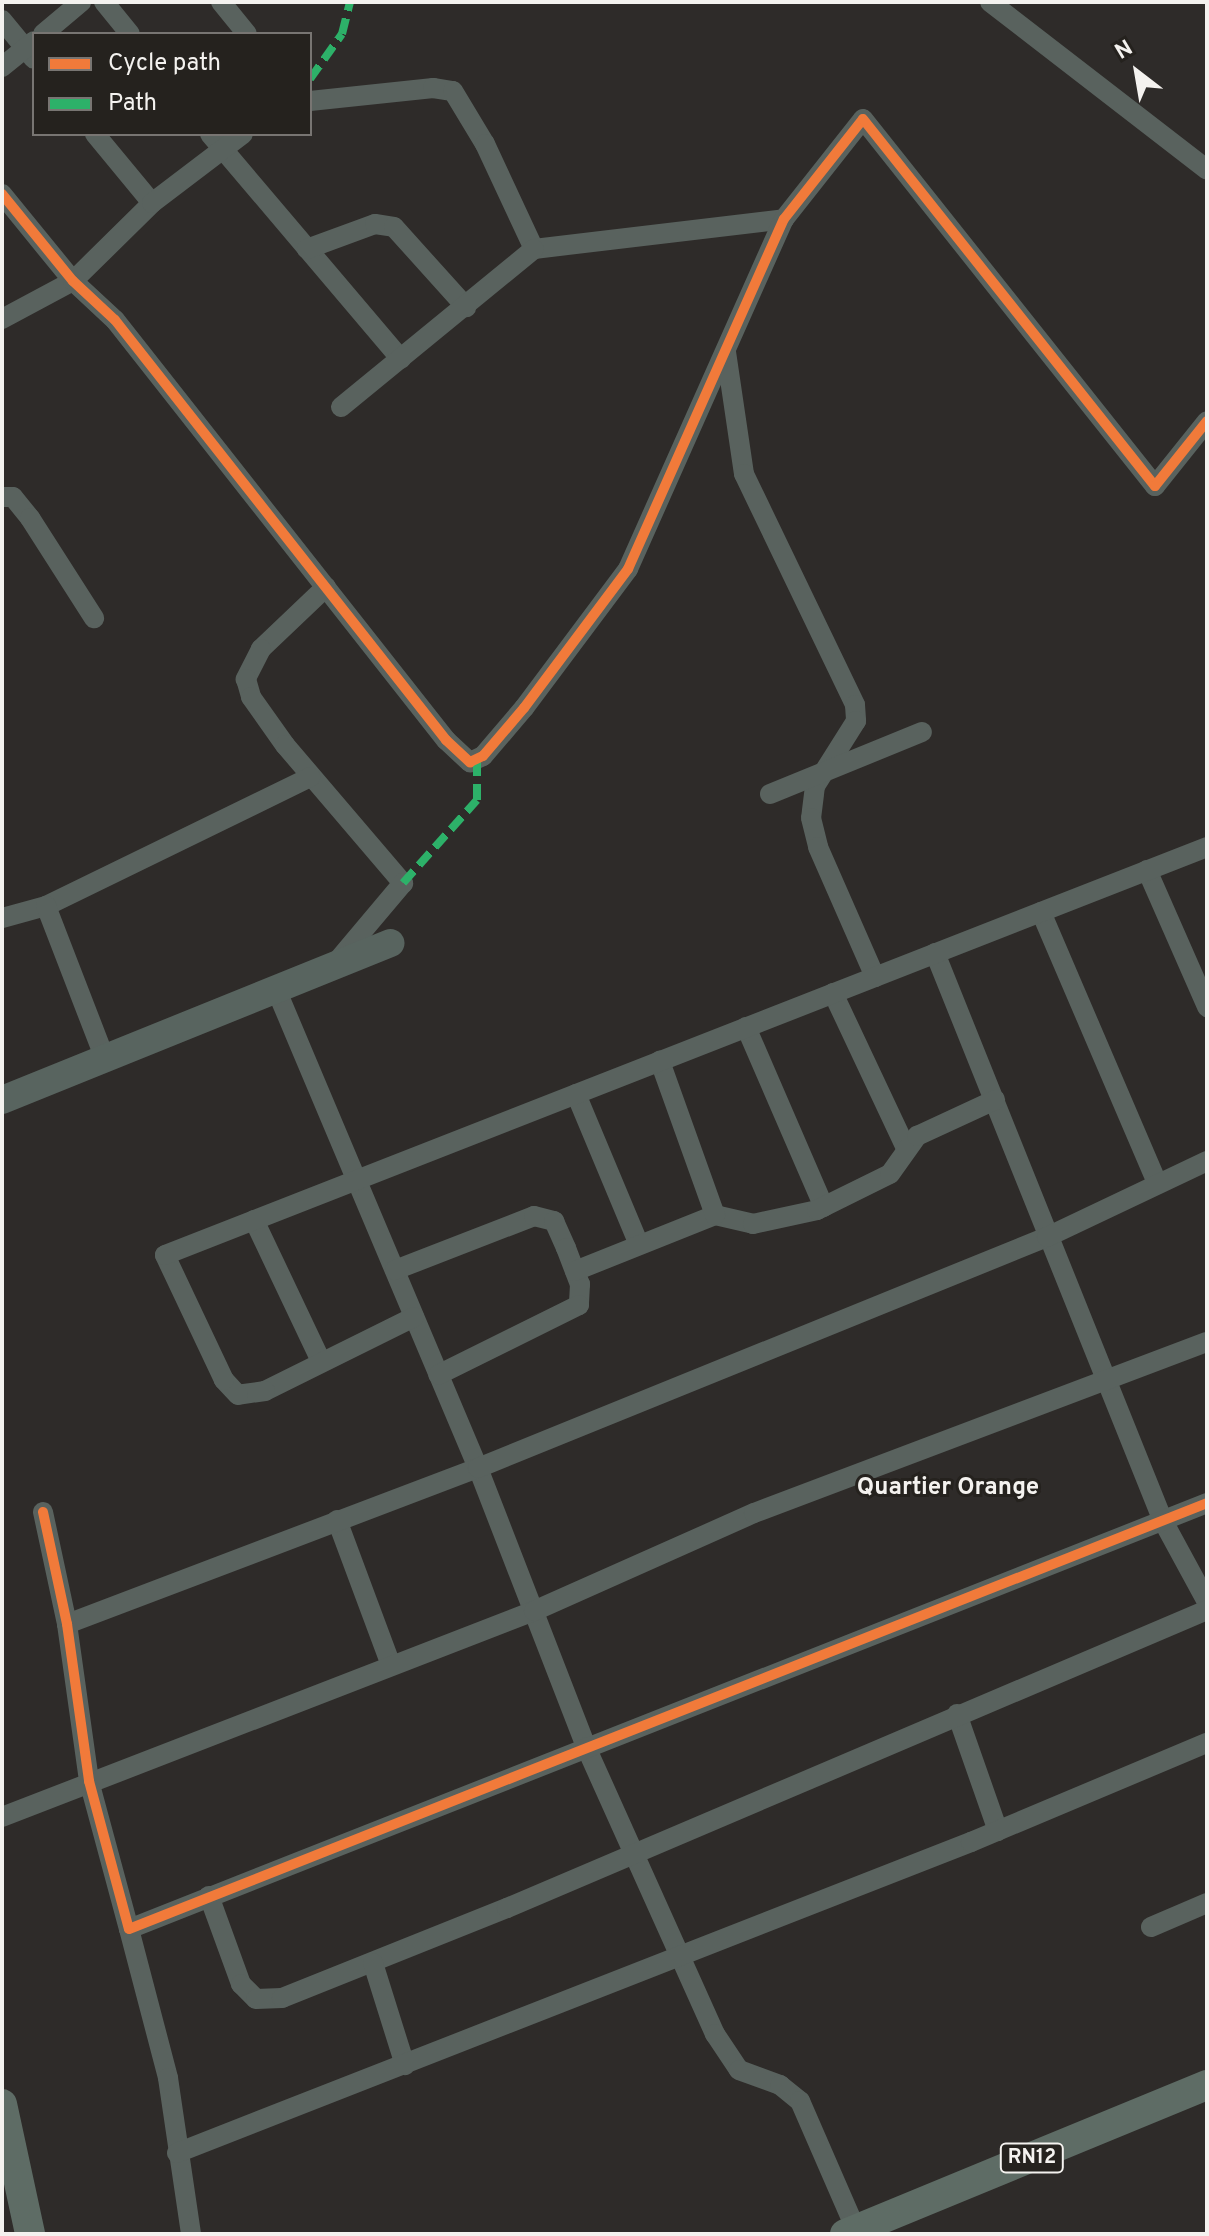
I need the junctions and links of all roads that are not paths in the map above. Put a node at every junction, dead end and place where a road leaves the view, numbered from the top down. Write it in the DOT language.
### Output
graph roads {
  1 [pos="81,2"];
  2 [pos="104,2"];
  3 [pos="221,2"];
  4 [pos="990,2"];
  5 [pos="2,20"];
  6 [pos="45,32"];
  7 [pos="128,32"];
  8 [pos="245,32"];
  9 [pos="31,50"];
  10 [pos="2,67"];
  11 [pos="312,101"];
  12 [pos="97,136"];
  13 [pos="236,136"];
  14 [pos="216,142"];
  15 [pos="1207,170"];
  16 [pos="2,194"];
  17 [pos="152,203"];
  18 [pos="784,219"];
  19 [pos="307,249"];
  20 [pos="534,249"];
  21 [pos="73,281"];
  22 [pos="466,307"];
  23 [pos="2,319"];
  24 [pos="726,352"];
  25 [pos="401,359"];
  26 [pos="341,407"];
  27 [pos="1207,421"];
  28 [pos="2,497"];
  29 [pos="326,587"];
  30 [pos="94,618"];
  31 [pos="922,732"];
  32 [pos="823,772"];
  33 [pos="310,777"];
  34 [pos="770,794"];
  35 [pos="1207,847"];
  36 [pos="1147,870"];
  37 [pos="46,906"];
  38 [pos="1041,912"];
  39 [pos="2,918"];
  40 [pos="390,943"];
  41 [pos="935,953"];
  42 [pos="333,966"];
  43 [pos="875,977"];
  44 [pos="276,989"];
  45 [pos="833,993"];
  46 [pos="1207,1007"];
  47 [pos="746,1027"];
  48 [pos="105,1059"];
  49 [pos="660,1061"];
  50 [pos="576,1094"];
  51 [pos="2,1100"];
  52 [pos="995,1100"];
  53 [pos="906,1148"];
  54 [pos="1207,1161"];
  55 [pos="357,1180"];
  56 [pos="1157,1182"];
  57 [pos="824,1207"];
  58 [pos="715,1215"];
  59 [pos="254,1220"];
  60 [pos="1047,1237"];
  61 [pos="638,1242"];
  62 [pos="395,1270"];
  63 [pos="575,1271"];
  64 [pos="414,1317"];
  65 [pos="1207,1342"];
  66 [pos="321,1361"];
  67 [pos="438,1375"];
  68 [pos="1106,1380"];
  69 [pos="478,1468"];
  70 [pos="1207,1503"];
  71 [pos="43,1512"];
  72 [pos="337,1520"];
  73 [pos="1163,1521"];
  74 [pos="1207,1602"];
  75 [pos="1207,1610"];
  76 [pos="534,1611"];
  77 [pos="67,1624"];
  78 [pos="391,1665"];
  79 [pos="957,1714"];
  80 [pos="1207,1743"];
  81 [pos="586,1747"];
  82 [pos="89,1781"];
  83 [pos="2,1817"];
  84 [pos="998,1831"];
  85 [pos="634,1855"];
  86 [pos="209,1896"];
  87 [pos="1207,1903"];
  88 [pos="1151,1927"];
  89 [pos="129,1929"];
  90 [pos="679,1956"];
  91 [pos="373,1963"];
  92 [pos="405,2065"];
  93 [pos="1207,2085"];
  94 [pos="3,2114"];
  95 [pos="177,2153"];
  96 [pos="12,2204"];
  97 [pos="851,2232"];
  98 [pos="30,2234"];
  99 [pos="191,2234"];
  1 -- 6 [label="street"];
  2 -- 7 [label="street"];
  3 -- 8 [label="street"];
  4 -- 15 [label="street"];
  5 -- 9 [label="street"];
  9 -- 10 [label="street"];
  11 -- 20 [label="street"];
  12 -- 17 [label="street"];
  13 -- 14 [label="street"];
  14 -- 17 [label="street"];
  14 -- 19 [label="street"];
  16 -- 21 [label="street"];
  17 -- 21 [label="street"];
  18 -- 20 [label="street"];
  18 -- 24 [label="street"];
  18 -- 27 [label="street"];
  19 -- 22 [label="street"];
  19 -- 25 [label="street"];
  20 -- 22 [label="street"];
  21 -- 23 [label="street"];
  21 -- 29 [label="street"];
  22 -- 25 [label="street"];
  24 -- 29 [label="street"];
  24 -- 32 [label="street"];
  25 -- 26 [label="street"];
  28 -- 30 [label="street"];
  29 -- 33 [label="street"];
  31 -- 32 [label="street"];
  32 -- 34 [label="street"];
  32 -- 43 [label="street"];
  33 -- 37 [label="street"];
  33 -- 42 [label="street"];
  35 -- 36 [label="street"];
  36 -- 38 [label="street"];
  36 -- 46 [label="street"];
  37 -- 39 [label="street"];
  37 -- 48 [label="street"];
  38 -- 41 [label="street"];
  38 -- 56 [label="street"];
  40 -- 42 [label="street"];
  41 -- 43 [label="street"];
  41 -- 52 [label="street"];
  42 -- 44 [label="street"];
  43 -- 45 [label="street"];
  44 -- 48 [label="street"];
  44 -- 55 [label="street"];
  45 -- 47 [label="street"];
  45 -- 53 [label="street"];
  47 -- 49 [label="street"];
  47 -- 57 [label="street"];
  48 -- 51 [label="street"];
  49 -- 50 [label="street"];
  49 -- 58 [label="street"];
  50 -- 55 [label="street"];
  50 -- 61 [label="street"];
  52 -- 53 [label="street"];
  52 -- 60 [label="street"];
  53 -- 57 [label="street"];
  54 -- 56 [label="street"];
  55 -- 59 [label="street"];
  55 -- 62 [label="street"];
  56 -- 60 [label="street"];
  57 -- 58 [label="street"];
  58 -- 61 [label="street"];
  59 -- 66 [label="street"];
  59 -- 66 [label="street"];
  60 -- 68 [label="street"];
  60 -- 69 [label="street"];
  61 -- 63 [label="street"];
  62 -- 63 [label="street"];
  62 -- 64 [label="street"];
  63 -- 67 [label="street"];
  64 -- 66 [label="street"];
  64 -- 67 [label="street"];
  65 -- 68 [label="street"];
  67 -- 69 [label="street"];
  68 -- 73 [label="street"];
  68 -- 76 [label="street"];
  69 -- 72 [label="street"];
  69 -- 76 [label="street"];
  70 -- 73 [label="street"];
  71 -- 77 [label="street"];
  72 -- 77 [label="street"];
  72 -- 78 [label="street"];
  73 -- 74 [label="street"];
  73 -- 81 [label="street"];
  75 -- 79 [label="street"];
  76 -- 78 [label="street"];
  76 -- 81 [label="street"];
  77 -- 82 [label="street"];
  78 -- 82 [label="street"];
  79 -- 84 [label="street"];
  79 -- 85 [label="street"];
  80 -- 84 [label="street"];
  81 -- 85 [label="street"];
  81 -- 86 [label="street"];
  82 -- 83 [label="street"];
  82 -- 89 [label="street"];
  84 -- 90 [label="street"];
  85 -- 90 [label="street"];
  85 -- 91 [label="street"];
  86 -- 89 [label="street"];
  86 -- 91 [label="street"];
  87 -- 88 [label="street"];
  89 -- 95 [label="street"];
  90 -- 92 [label="street"];
  90 -- 97 [label="street"];
  91 -- 92 [label="street"];
  92 -- 95 [label="street"];
  93 -- 97 [label="main road, RN12"];
  94 -- 96 [label="main road"];
  95 -- 99 [label="street"];
  96 -- 98 [label="main road"];
}
